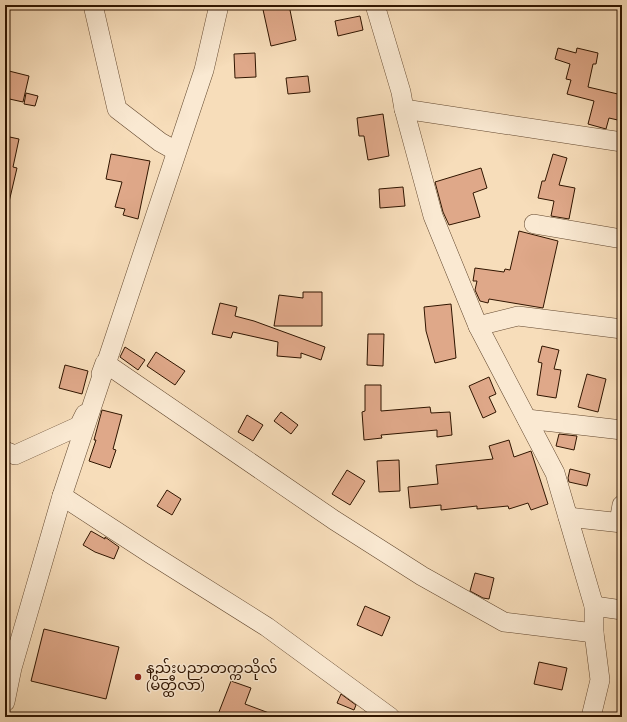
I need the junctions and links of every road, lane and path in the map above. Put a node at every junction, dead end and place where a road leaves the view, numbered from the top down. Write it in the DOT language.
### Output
graph roads {
  1 [pos="93,5"];
  2 [pos="219,5"];
  3 [pos="375,5"];
  4 [pos="404,109"];
  5 [pos="622,142"];
  6 [pos="176,151"];
  7 [pos="534,224"];
  8 [pos="622,239"];
  9 [pos="478,326"];
  10 [pos="622,330"];
  11 [pos="105,363"];
  12 [pos="527,419"];
  13 [pos="622,430"];
  14 [pos="5,451"];
  15 [pos="62,496"];
  16 [pos="568,517"];
  17 [pos="621,517"];
  18 [pos="594,606"];
  19 [pos="622,610"];
  20 [pos="594,633"];
  21 [pos="5,702"];
  22 [pos="390,717"];
  23 [pos="591,717"];
  1 -- 6 [label="street"];
  2 -- 6 [label="street"];
  3 -- 4 [label="street"];
  4 -- 5 [label="street"];
  4 -- 9 [label="street"];
  6 -- 11 [label="street"];
  7 -- 8 [label="street"];
  9 -- 10 [label="street"];
  9 -- 12 [label="street"];
  11 -- 14 [label="street"];
  11 -- 15 [label="street"];
  11 -- 20 [label="street"];
  12 -- 13 [label="street"];
  12 -- 16 [label="street"];
  15 -- 21 [label="street"];
  15 -- 22 [label="street"];
  16 -- 17 [label="street"];
  16 -- 18 [label="street"];
  18 -- 19 [label="street"];
  18 -- 20 [label="street"];
  20 -- 23 [label="street"];
}
